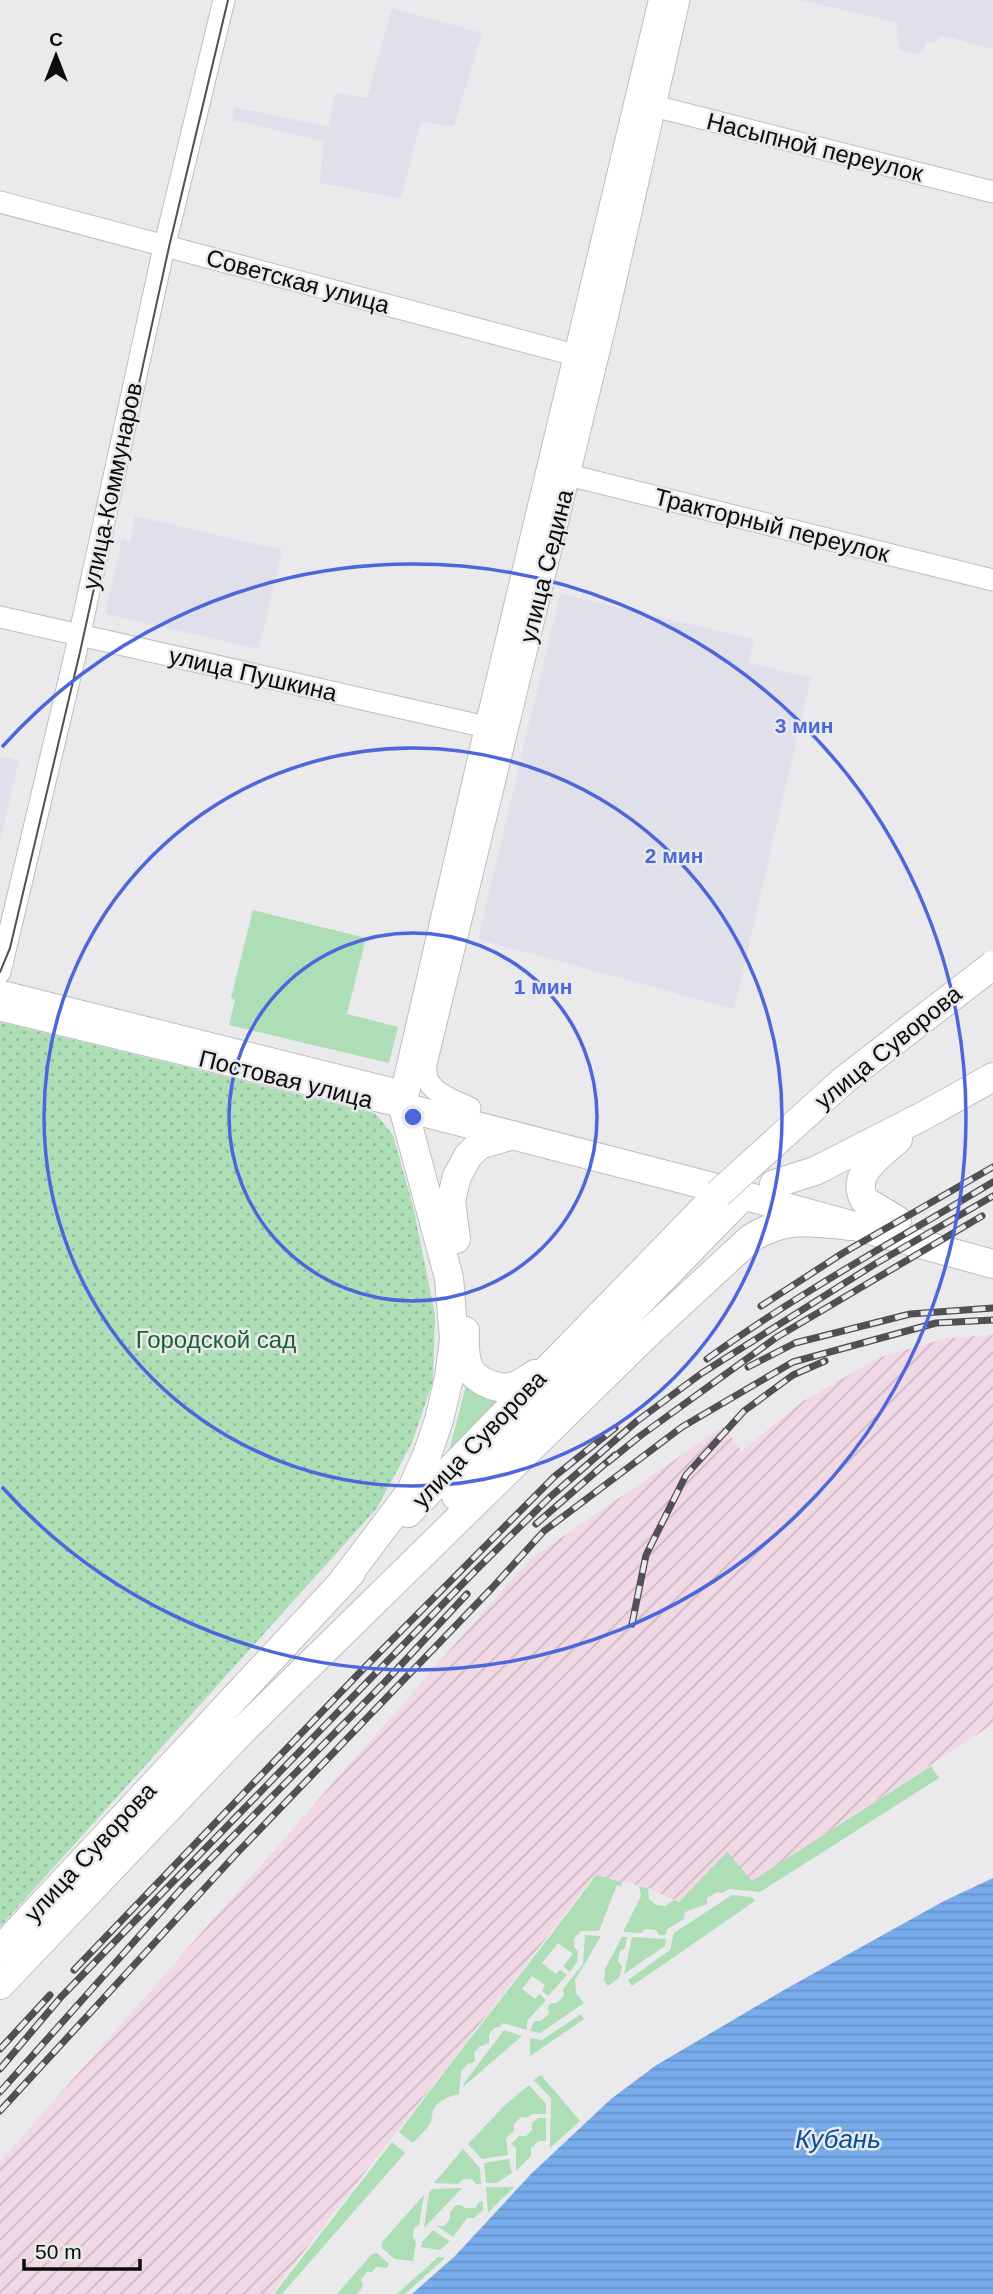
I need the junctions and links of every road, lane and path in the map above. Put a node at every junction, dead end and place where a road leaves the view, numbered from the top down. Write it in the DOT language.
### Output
graph roads {
  1 [pos="224,0"];
  2 [pos="663,0"];
  3 [pos="679,0"];
  4 [pos="646,103"];
  5 [pos="993,192"];
  6 [pos="0,202"];
  7 [pos="165,246"];
  8 [pos="587,358"];
  9 [pos="559,473"];
  10 [pos="993,580"];
  11 [pos="0,617"];
  12 [pos="80,635"];
  13 [pos="497,730"];
  14 [pos="993,965"];
  15 [pos="0,972"];
  16 [pos="993,989"];
  17 [pos="0,991"];
  18 [pos="0,1010"];
  19 [pos="993,1077"];
  20 [pos="404,1100"];
  21 [pos="470,1108"];
  22 [pos="923,1116"];
  23 [pos="514,1135"];
  24 [pos="774,1184"];
  25 [pos="897,1220"];
  26 [pos="851,1226"];
  27 [pos="993,1246"];
  28 [pos="993,1264"];
  29 [pos="568,1356"];
  30 [pos="340,1584"];
  31 [pos="242,1731"];
  32 [pos="0,1950"];
  33 [pos="0,1985"];
  1 -- 7 [label="street, улица Коммунаров"];
  2 -- 4 [label="main road, улица Седина"];
  3 -- 4 [label="street, улица Седина"];
  4 -- 5 [label="street, Насыпной переулок"];
  4 -- 8 [label="main road, улица Седина"];
  6 -- 7 [label="street, Советская улица"];
  7 -- 8 [label="street, Советская улица"];
  7 -- 12 [label="street, улица Коммунаров"];
  8 -- 9 [label="main road, улица Седина"];
  9 -- 10 [label="street, Тракторный переулок"];
  9 -- 13 [label="main road, улица Седина"];
  11 -- 12 [label="street, улица Пушкина"];
  12 -- 13 [label="street, улица Пушкина"];
  12 -- 15 [label="street, улица Коммунаров"];
  13 -- 20 [label="main road, улица Седина"];
  13 -- 21 [label="street, улица Седина"];
  14 -- 29 [label="main road, улица Суворова, bridge"];
  16 -- 29 [label="main road, улица Суворова"];
  17 -- 20 [label="street, Постовая улица"];
  18 -- 20 [label="street, Постовая улица"];
  19 -- 22 [label="main road"];
  20 -- 21 [label="main road, Постовая улица"];
  20 -- 23 [label="main road, Постовая улица"];
  20 -- 30 [label="main road"];
  21 -- 24 [label="main road, Постовая улица"];
  22 -- 24 [label="main road"];
  22 -- 25 [label="main road"];
  23 -- 26 [label="main road, Постовая улица"];
  23 -- 29 [label="main road"];
  24 -- 25 [label="main road, Постовая улица"];
  25 -- 27 [label="main road"];
  26 -- 28 [label="main road"];
  26 -- 31 [label="main road, улица Суворова"];
  29 -- 30 [label="main road, улица Суворова"];
  29 -- 31 [label="main road, улица Суворова"];
  30 -- 32 [label="main road, улица Суворова"];
  31 -- 33 [label="main road, улица Суворова"];
}
